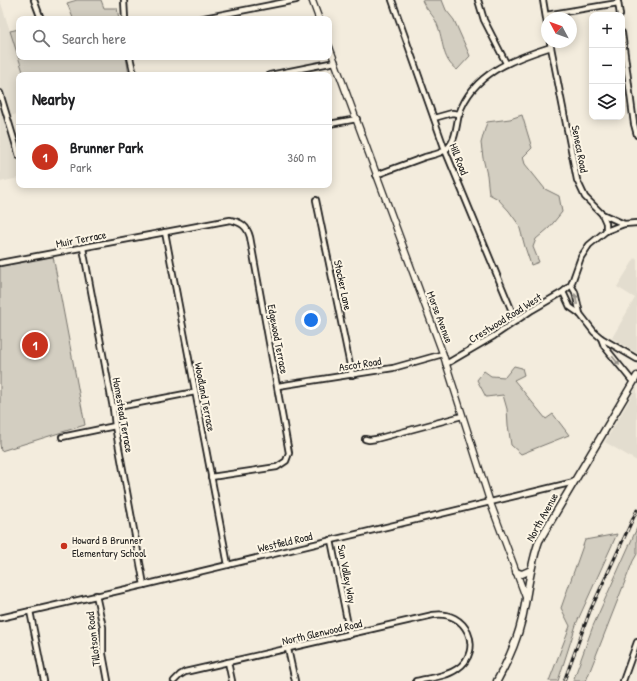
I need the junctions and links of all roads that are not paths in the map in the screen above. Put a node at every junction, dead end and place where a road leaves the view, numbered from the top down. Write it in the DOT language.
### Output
graph roads {
  1 [pos="34,0"];
  2 [pos="124,0"];
  3 [pos="296,0"];
  4 [pos="312,0"];
  5 [pos="392,0"];
  6 [pos="478,0"];
  7 [pos="543,0"];
  8 [pos="618,2"];
  9 [pos="545,12"];
  10 [pos="563,12"];
  11 [pos="620,12"];
  12 [pos="40,16"];
  13 [pos="125,16"];
  14 [pos="214,16"];
  15 [pos="318,16"];
  16 [pos="541,48"];
  17 [pos="551,48"];
  18 [pos="624,48"];
  19 [pos="332,54"];
  20 [pos="131,60"];
  21 [pos="335,62"];
  22 [pos="506,63"];
  23 [pos="133,72"];
  24 [pos="285,72"];
  25 [pos="0,93"];
  26 [pos="460,114"];
  27 [pos="434,118"];
  28 [pos="356,119"];
  29 [pos="332,123"];
  30 [pos="637,135"];
  31 [pos="16,146"];
  32 [pos="445,150"];
  33 [pos="376,174"];
  34 [pos="316,200"];
  35 [pos="602,214"];
  36 [pos="624,224"];
  37 [pos="637,224"];
  38 [pos="606,231"];
  39 [pos="165,232"];
  40 [pos="83,248"];
  41 [pos="0,263"];
  42 [pos="571,285"];
  43 [pos="563,292"];
  44 [pos="580,314"];
  45 [pos="516,321"];
  46 [pos="601,338"];
  47 [pos="443,354"];
  48 [pos="637,359"];
  49 [pos="446,364"];
  50 [pos="352,374"];
  51 [pos="637,376"];
  52 [pos="633,382"];
  53 [pos="278,386"];
  54 [pos="195,392"];
  55 [pos="113,408"];
  56 [pos="462,416"];
  57 [pos="115,426"];
  58 [pos="62,437"];
  59 [pos="365,439"];
  60 [pos="211,477"];
  61 [pos="574,482"];
  62 [pos="490,502"];
  63 [pos="331,540"];
  64 [pos="228,565"];
  65 [pos="531,570"];
  66 [pos="516,572"];
  67 [pos="144,585"];
  68 [pos="96,595"];
  69 [pos="526,598"];
  70 [pos="30,611"];
  71 [pos="0,618"];
  72 [pos="350,635"];
  73 [pos="637,642"];
  74 [pos="288,649"];
  75 [pos="228,662"];
  76 [pos="44,681"];
  77 [pos="108,681"];
  78 [pos="174,681"];
  79 [pos="232,681"];
  80 [pos="296,681"];
  81 [pos="416,681"];
  82 [pos="497,681"];
  83 [pos="623,681"];
  1 -- 12 [label="street"];
  2 -- 13 [label="street"];
  3 -- 14 [label="street"];
  4 -- 15 [label="street"];
  5 -- 27 [label="street, Hill Road"];
  6 -- 22 [label="street"];
  7 -- 9 [label="street"];
  8 -- 10 [label="street"];
  8 -- 11 [label="street"];
  16 -- 22 [label="street"];
  17 -- 35 [label="street, Seneca Road"];
  18 -- 30 [label="street"];
  19 -- 21 [label="street, Morse Avenue"];
  20 -- 23 [label="street"];
  21 -- 24 [label="street"];
  21 -- 28 [label="street, Morse Avenue"];
  22 -- 26 [label="street"];
  25 -- 31 [label="street"];
  26 -- 27 [label="street"];
  26 -- 32 [label="street"];
  27 -- 32 [label="street, Hill Road"];
  28 -- 29 [label="street"];
  28 -- 33 [label="street, Morse Avenue"];
  32 -- 33 [label="street"];
  32 -- 45 [label="street, Hill Road"];
  33 -- 47 [label="street, Morse Avenue"];
  34 -- 50 [label="street, Stocker Lane"];
  35 -- 36 [label="street, Seneca Road"];
  35 -- 38 [label="street"];
  36 -- 37 [label="street, Seneca Road"];
  36 -- 38 [label="street"];
  38 -- 42 [label="street"];
  39 -- 40 [label="street, Muir Terrace"];
  39 -- 53 [label="street, Edgewood Terrace"];
  39 -- 54 [label="street, Woodland Terrace"];
  40 -- 41 [label="street, Muir Terrace"];
  40 -- 55 [label="street, Homestead Terrace"];
  42 -- 43 [label="street, Crestwood Road West"];
  44 -- 42 [label="street, one-way"];
  43 -- 44 [label="street"];
  43 -- 45 [label="street, Crestwood Road West"];
  44 -- 46 [label="street"];
  45 -- 49 [label="street, Crestwood Road West"];
  46 -- 48 [label="street"];
  46 -- 52 [label="street, one-way"];
  47 -- 49 [label="street, Morse Avenue"];
  47 -- 50 [label="street, Ascot Road"];
  49 -- 56 [label="street, Morse Avenue"];
  50 -- 53 [label="street, Ascot Road"];
  51 -- 52 [label="main road, North Avenue"];
  52 -- 61 [label="main road, North Avenue"];
  53 -- 60 [label="street, Edgewood Terrace"];
  54 -- 55 [label="street"];
  54 -- 60 [label="street, Woodland Terrace"];
  55 -- 57 [label="street, Homestead Terrace"];
  56 -- 59 [label="street"];
  56 -- 62 [label="street, Morse Avenue"];
  57 -- 58 [label="street"];
  57 -- 67 [label="street, Homestead Terrace"];
  60 -- 64 [label="street, Woodland Terrace"];
  61 -- 62 [label="street, Westfield Road"];
  61 -- 65 [label="main road, North Avenue"];
  62 -- 63 [label="street, Westfield Road"];
  62 -- 66 [label="street, Morse Avenue"];
  63 -- 64 [label="street, Westfield Road"];
  63 -- 72 [label="street, Sun Valley Way"];
  64 -- 67 [label="street, Westfield Road"];
  65 -- 66 [label="main road"];
  65 -- 69 [label="main road, North Avenue"];
  66 -- 69 [label="street, Morse Avenue"];
  67 -- 68 [label="street, Westfield Road"];
  68 -- 70 [label="street, Westfield Road"];
  68 -- 77 [label="street, Tillotson Road"];
  69 -- 82 [label="main road, North Avenue"];
  70 -- 71 [label="street, Westfield Road"];
  70 -- 76 [label="street"];
  72 -- 74 [label="street, North Glenwood Road"];
  72 -- 81 [label="street, North Glenwood Road"];
  73 -- 83 [label="street"];
  74 -- 75 [label="street, North Glenwood Road"];
  74 -- 80 [label="street"];
  75 -- 78 [label="street, North Glenwood Road"];
  75 -- 79 [label="street"];
}
